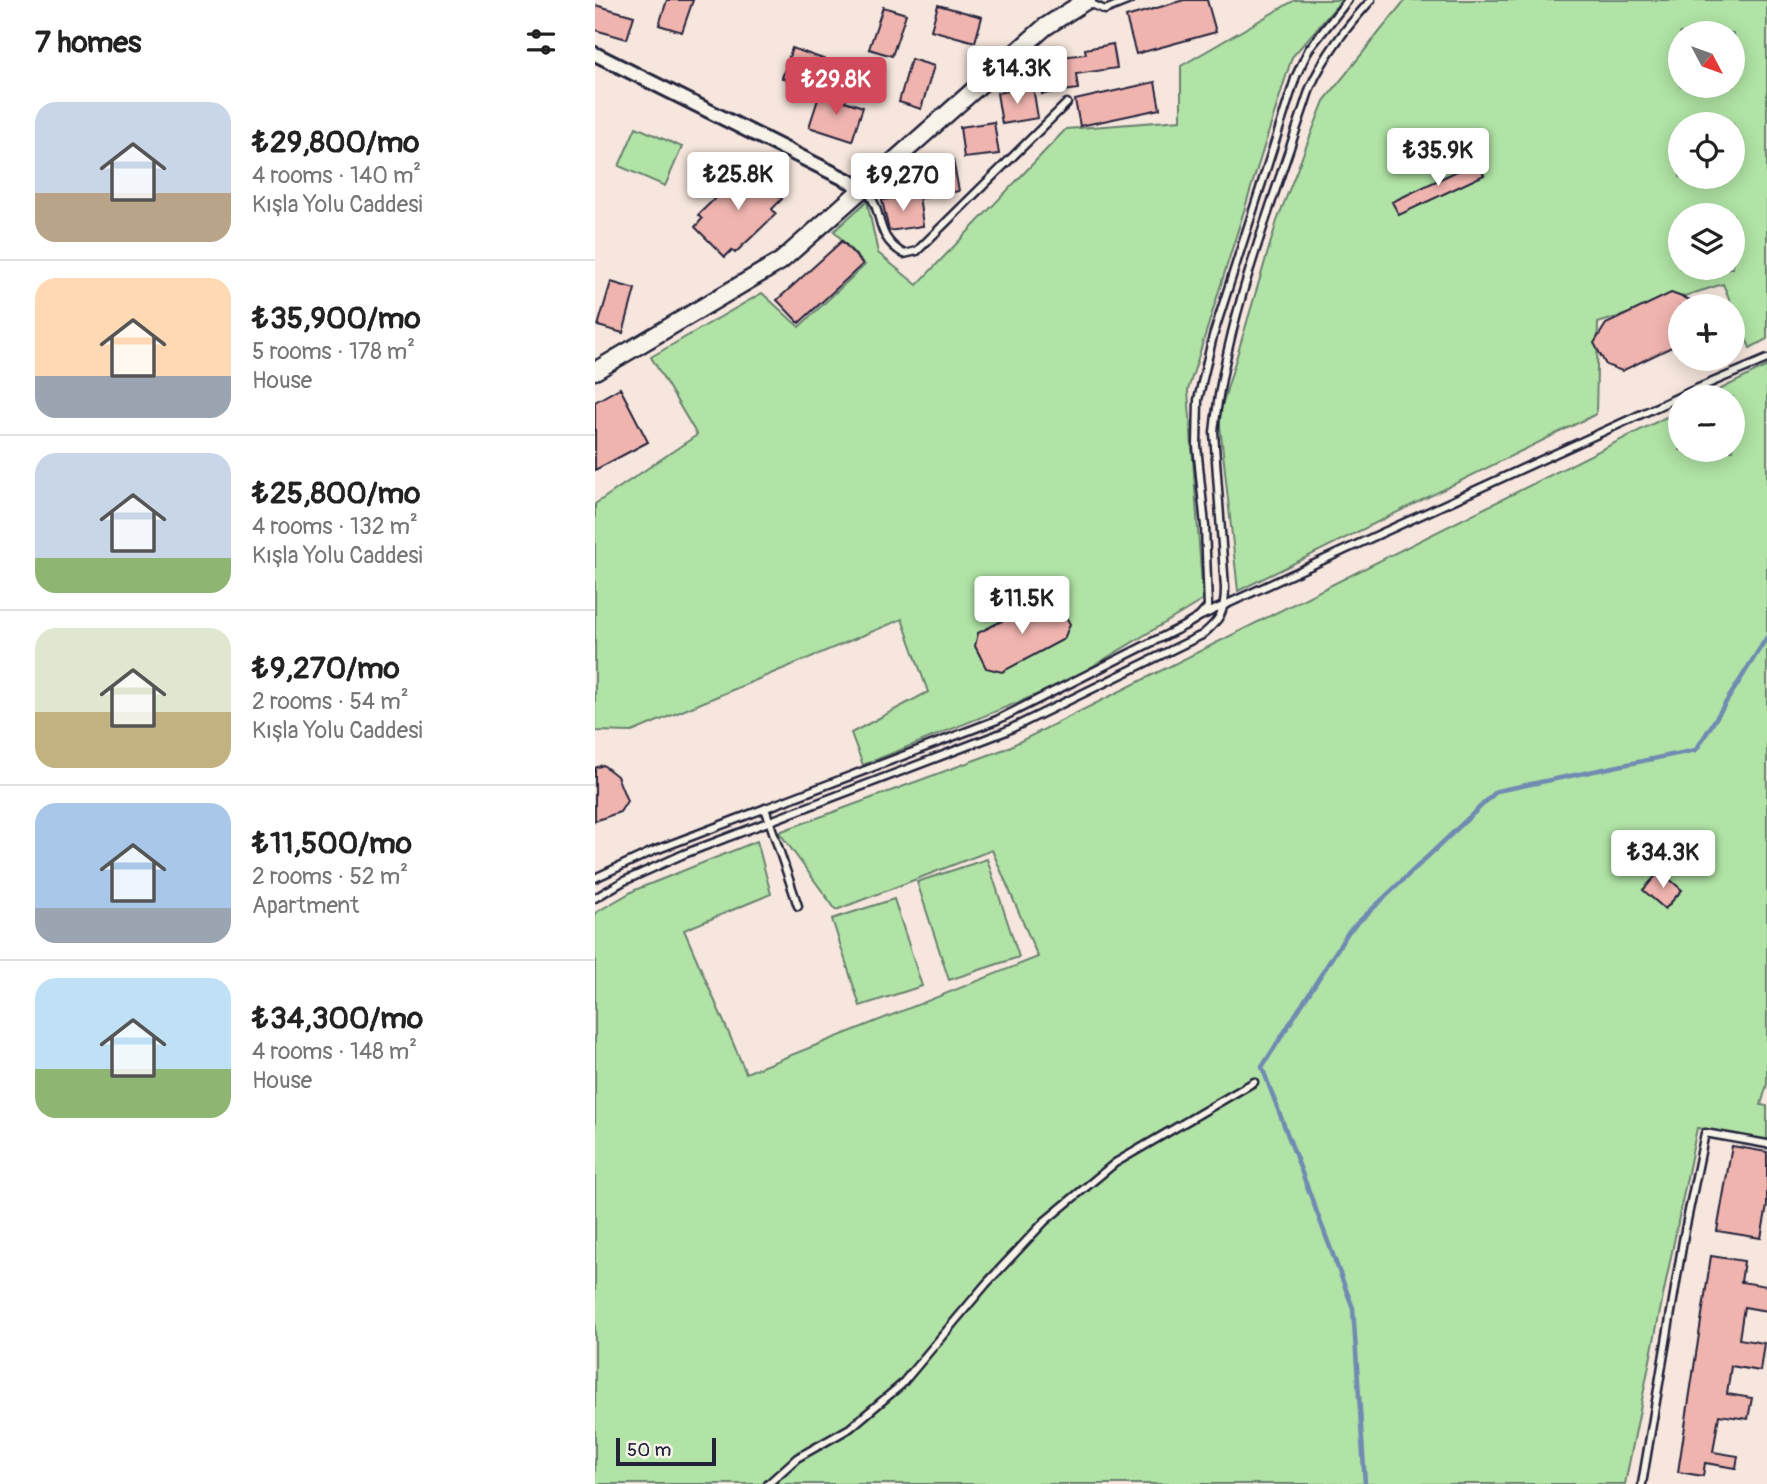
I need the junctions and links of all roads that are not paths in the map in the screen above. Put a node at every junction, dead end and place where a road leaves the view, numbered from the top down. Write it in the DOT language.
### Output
graph roads {
  1 [pos="1130,0"];
  2 [pos="1348,0"];
  3 [pos="1086,1"];
  4 [pos="1369,1"];
  5 [pos="1318,37"];
  6 [pos="1332,46"];
  7 [pos="595,54"];
  8 [pos="1067,103"];
  9 [pos="863,188"];
  10 [pos="1767,359"];
  11 [pos="595,371"];
  12 [pos="1225,605"];
  13 [pos="1199,617"];
  14 [pos="765,808"];
  15 [pos="769,822"];
  16 [pos="595,878"];
  17 [pos="595,898"];
  18 [pos="798,906"];
  19 [pos="1254,1082"];
  20 [pos="1767,1144"];
  21 [pos="768,1484"];
  22 [pos="1642,1484"];
  1 -- 3 [label="lane"];
  2 -- 5 [label="lane"];
  3 -- 9 [label="street"];
  4 -- 6 [label="lane"];
  5 -- 6 [label="lane"];
  5 -- 13 [label="lane"];
  6 -- 12 [label="lane"];
  7 -- 9 [label="street"];
  8 -- 9 [label="lane"];
  9 -- 11 [label="street"];
  10 -- 12 [label="lane"];
  12 -- 13 [label="lane"];
  12 -- 15 [label="lane"];
  13 -- 14 [label="lane"];
  14 -- 15 [label="lane"];
  14 -- 16 [label="lane"];
  15 -- 17 [label="lane"];
  15 -- 18 [label="lane"];
  19 -- 21 [label="lane"];
  20 -- 22 [label="lane"];
}
